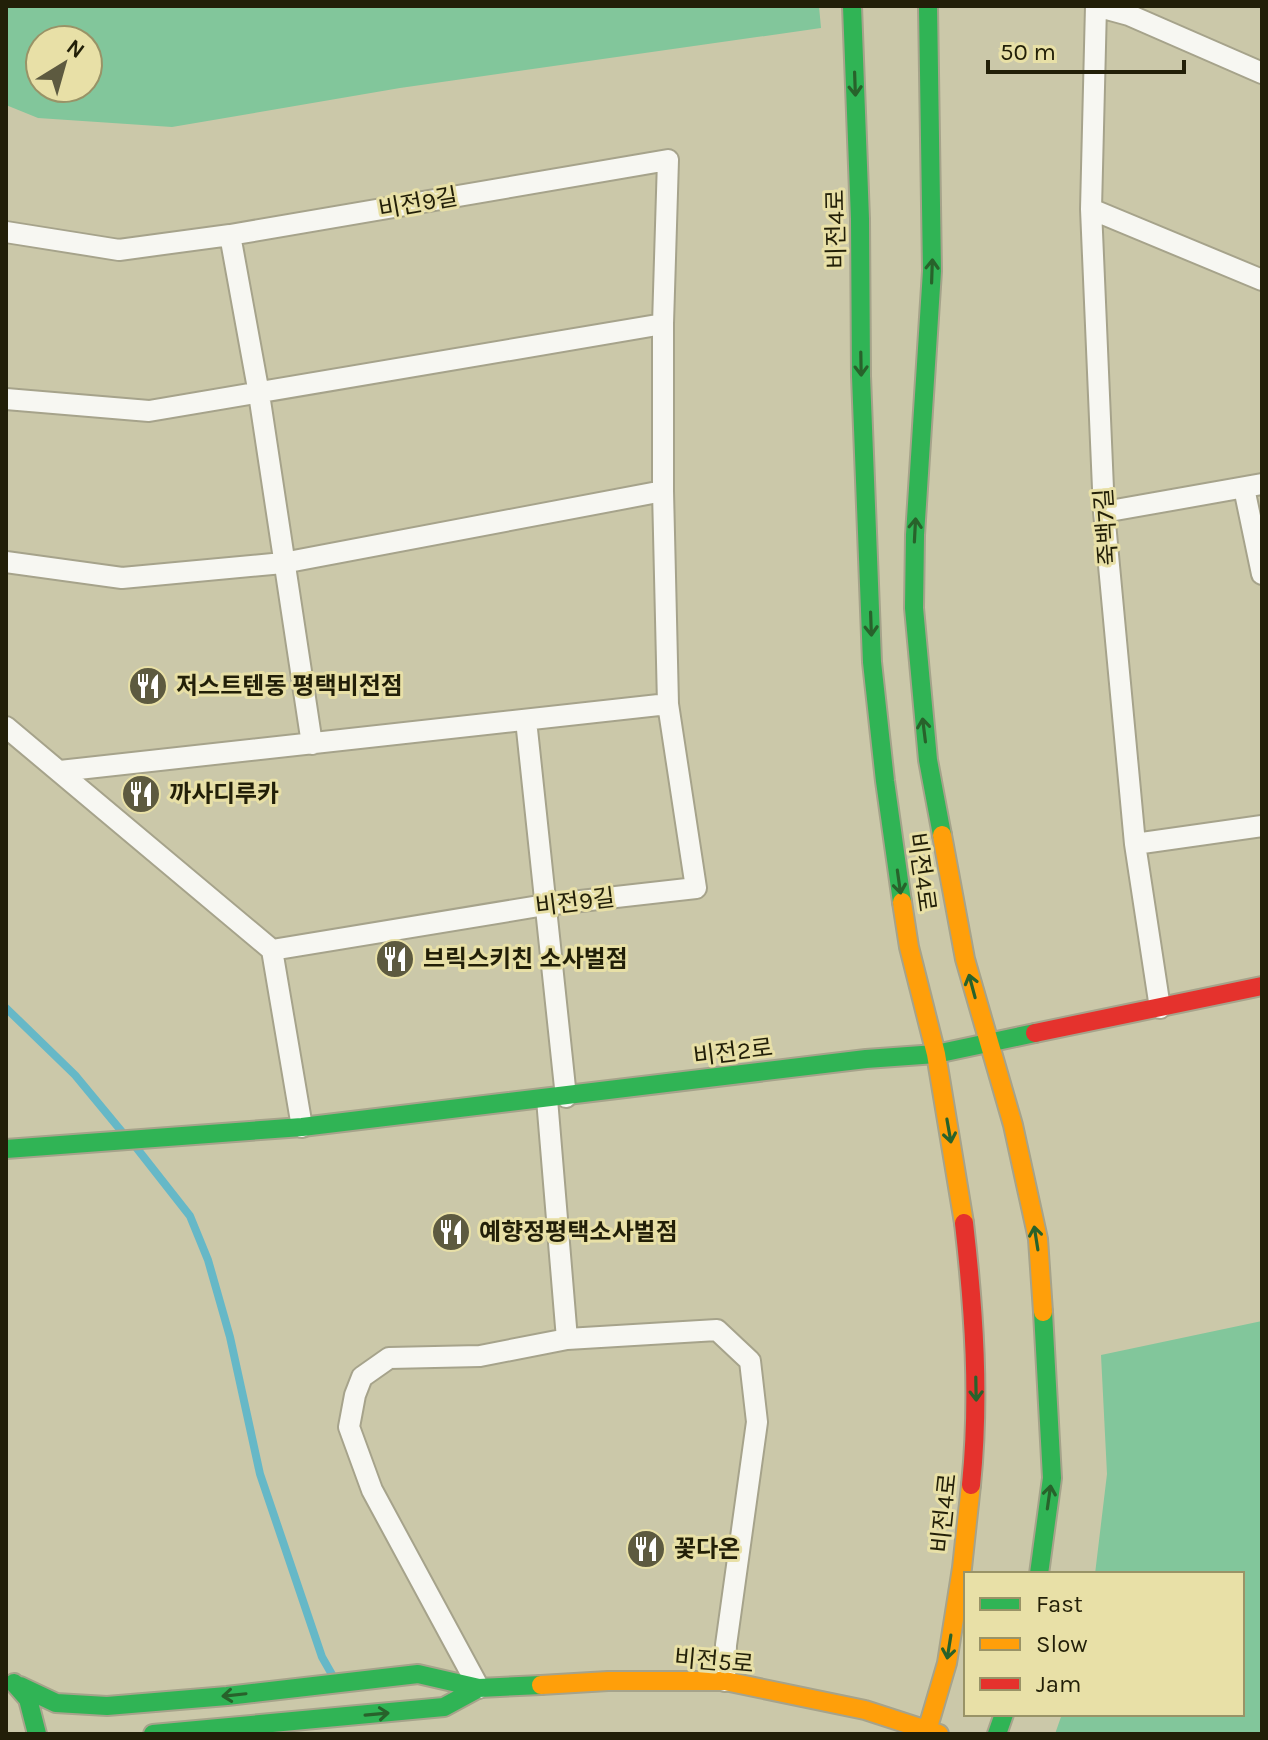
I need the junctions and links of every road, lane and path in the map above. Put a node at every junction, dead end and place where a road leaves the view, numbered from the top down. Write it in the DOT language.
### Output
graph roads {
  1 [pos="852,6"];
  2 [pos="928,6"];
  3 [pos="1262,73"];
  4 [pos="1091,209"];
  5 [pos="6,232"];
  6 [pos="230,235"];
  7 [pos="1262,280"];
  8 [pos="663,324"];
  9 [pos="259,394"];
  10 [pos="6,399"];
  11 [pos="1253,486"];
  12 [pos="663,491"];
  13 [pos="1104,512"];
  14 [pos="6,562"];
  15 [pos="283,563"];
  16 [pos="1262,574"];
  17 [pos="668,704"];
  18 [pos="526,720"];
  19 [pos="6,727"];
  20 [pos="312,744"];
  21 [pos="60,771"];
  22 [pos="1262,826"];
  23 [pos="1136,849"];
  24 [pos="545,905"];
  25 [pos="272,950"];
  26 [pos="1262,986"];
  27 [pos="1160,1008"];
  28 [pos="988,1045"];
  29 [pos="936,1054"];
  30 [pos="556,1098"];
  31 [pos="302,1127"];
  32 [pos="6,1149"];
  33 [pos="567,1339"];
  34 [pos="1039,1572"];
  35 [pos="725,1681"];
  36 [pos="13,1682"];
  37 [pos="479,1688"];
  38 [pos="930,1733"];
  39 [pos="37,1734"];
  40 [pos="153,1734"];
  1 -- 29 [label="main road, 비전4로, one-way"];
  28 -- 2 [label="main road, 비전4로, one-way"];
  3 -- 4 [label="street, 죽백7길"];
  4 -- 7 [label="street"];
  4 -- 13 [label="street, 죽백7길"];
  5 -- 6 [label="street, 비전9길"];
  6 -- 8 [label="street, 비전9길"];
  6 -- 9 [label="street"];
  8 -- 9 [label="street"];
  8 -- 12 [label="street, 비전9길"];
  9 -- 10 [label="street"];
  9 -- 15 [label="street"];
  11 -- 13 [label="street"];
  11 -- 16 [label="street"];
  12 -- 15 [label="street"];
  12 -- 17 [label="street, 비전9길"];
  13 -- 23 [label="street, 죽백7길"];
  14 -- 15 [label="street"];
  15 -- 20 [label="street"];
  17 -- 18 [label="street"];
  17 -- 24 [label="street, 비전9길"];
  18 -- 20 [label="street"];
  18 -- 24 [label="street"];
  19 -- 21 [label="street"];
  20 -- 21 [label="street"];
  21 -- 25 [label="street"];
  22 -- 23 [label="street"];
  23 -- 27 [label="street, 죽백7길"];
  24 -- 25 [label="street, 비전9길"];
  24 -- 30 [label="street"];
  25 -- 31 [label="street"];
  26 -- 27 [label="main road, 비전2로"];
  27 -- 28 [label="main road, 비전2로"];
  28 -- 29 [label="main road, 비전2로"];
  34 -- 28 [label="main road, 비전4로, one-way"];
  29 -- 30 [label="main road, 비전2로"];
  29 -- 38 [label="main road, 비전4로, one-way"];
  30 -- 31 [label="main road, 비전2로"];
  30 -- 33 [label="street"];
  31 -- 32 [label="main road, 비전2로"];
  33 -- 35 [label="street"];
  33 -- 37 [label="street"];
  35 -- 37 [label="main road, 비전5로"];
  35 -- 38 [label="main road, 비전5로"];
  37 -- 36 [label="main road, 비전5로, one-way"];
  36 -- 39 [label="main road"];
  40 -- 37 [label="main road, 비전5로, one-way"];
}
